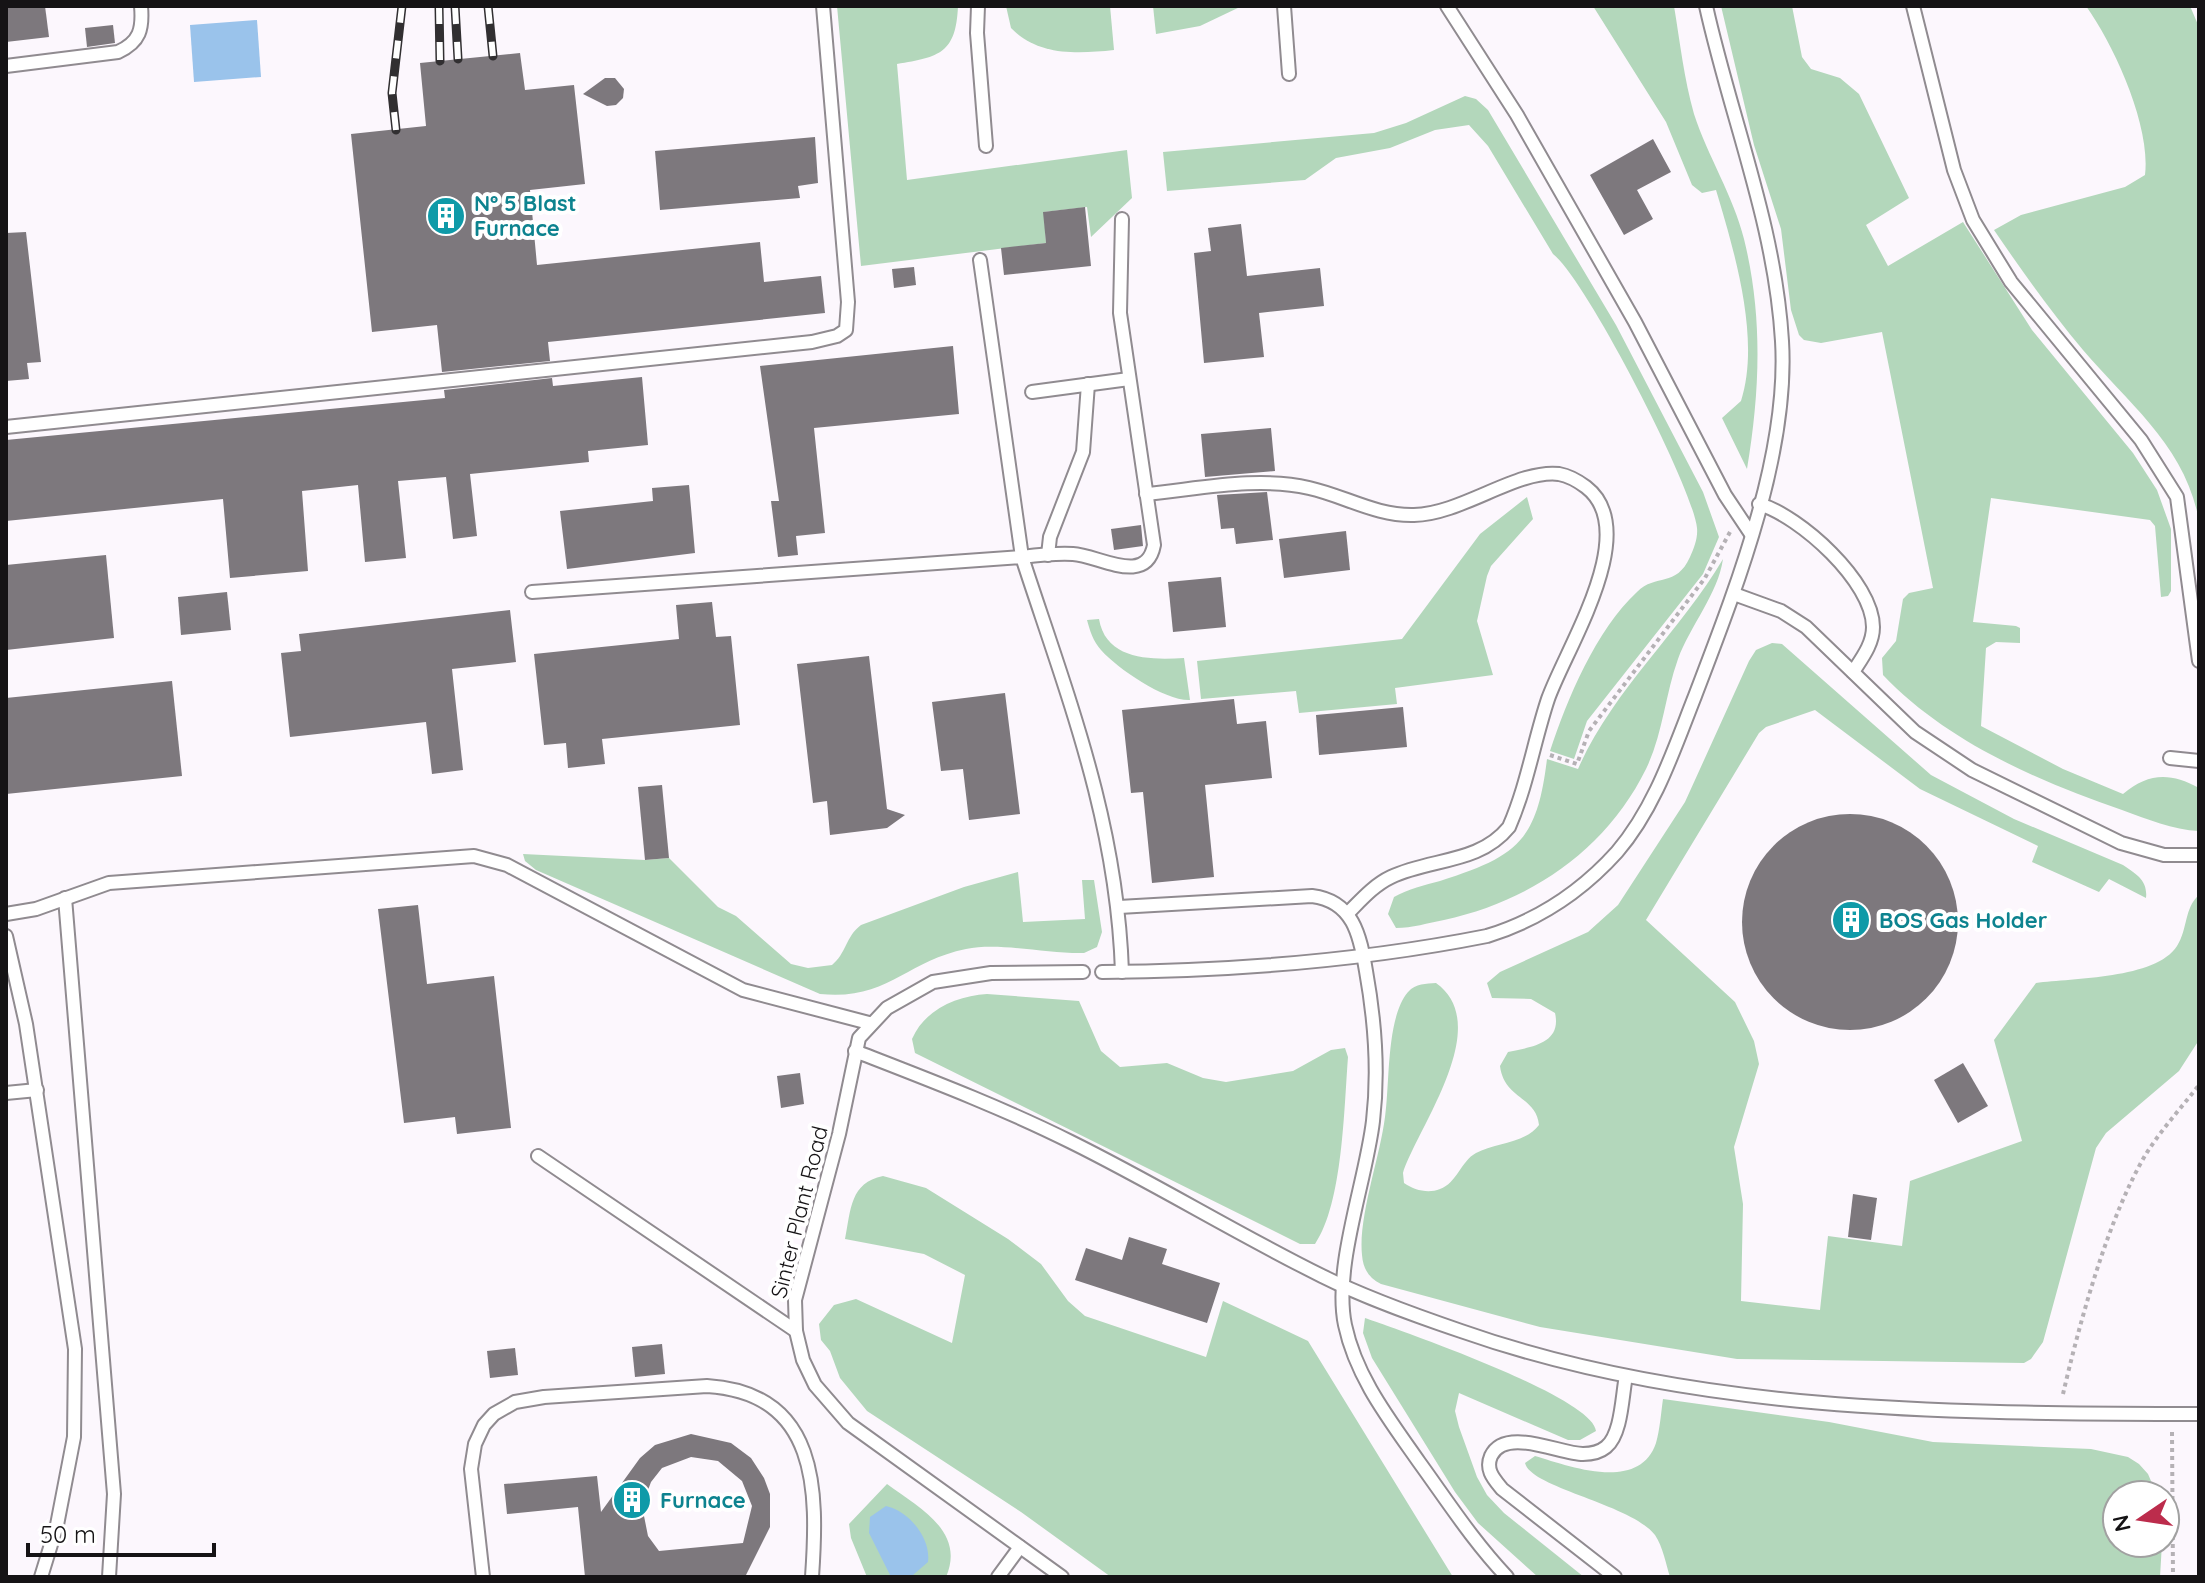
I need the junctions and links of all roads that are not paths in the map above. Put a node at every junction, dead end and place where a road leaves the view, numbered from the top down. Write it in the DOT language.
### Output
graph roads {
  1 [pos="141,6"];
  2 [pos="823,6"];
  3 [pos="978,6"];
  4 [pos="1284,6"];
  5 [pos="1447,6"];
  6 [pos="1706,6"];
  7 [pos="1913,6"];
  8 [pos="6,66"];
  9 [pos="1289,74"];
  10 [pos="986,146"];
  11 [pos="1122,219"];
  12 [pos="980,260"];
  13 [pos="1129,379"];
  14 [pos="1088,384"];
  15 [pos="1032,392"];
  16 [pos="6,427"];
  17 [pos="1146,494"];
  18 [pos="1759,504"];
  19 [pos="1751,534"];
  20 [pos="1048,555"];
  21 [pos="1022,557"];
  22 [pos="532,592"];
  23 [pos="1734,594"];
  24 [pos="2199,661"];
  25 [pos="1853,672"];
  26 [pos="2170,758"];
  27 [pos="2199,761"];
  28 [pos="2199,855"];
  29 [pos="65,898"];
  30 [pos="1119,907"];
  31 [pos="1348,913"];
  32 [pos="6,914"];
  33 [pos="6,936"];
  34 [pos="1363,953"];
  35 [pos="1083,972"];
  36 [pos="1102,972"];
  37 [pos="1122,972"];
  38 [pos="869,1023"];
  39 [pos="855,1051"];
  40 [pos="37,1090"];
  41 [pos="6,1093"];
  42 [pos="538,1156"];
  43 [pos="1344,1286"];
  44 [pos="796,1331"];
  45 [pos="1626,1376"];
  46 [pos="2199,1414"];
  47 [pos="1020,1547"];
  48 [pos="41,1577"];
  49 [pos="109,1577"];
  50 [pos="483,1577"];
  51 [pos="812,1577"];
  52 [pos="998,1577"];
  53 [pos="1062,1577"];
  54 [pos="1507,1577"];
  55 [pos="1615,1577"];
  1 -- 8 [label="lane"];
  2 -- 16 [label="lane"];
  3 -- 10 [label="lane"];
  4 -- 9 [label="lane"];
  5 -- 19 [label="lane"];
  6 -- 18 [label="lane"];
  7 -- 24 [label="lane"];
  11 -- 13 [label="lane"];
  12 -- 21 [label="lane"];
  13 -- 14 [label="lane"];
  13 -- 17 [label="lane"];
  14 -- 15 [label="lane"];
  14 -- 20 [label="lane"];
  17 -- 20 [label="lane"];
  17 -- 31 [label="lane"];
  18 -- 19 [label="lane"];
  18 -- 25 [label="lane"];
  19 -- 23 [label="lane"];
  20 -- 21 [label="lane"];
  21 -- 22 [label="lane"];
  21 -- 30 [label="lane"];
  23 -- 25 [label="lane"];
  23 -- 34 [label="lane"];
  25 -- 28 [label="lane"];
  26 -- 27 [label="lane"];
  29 -- 32 [label="lane"];
  29 -- 38 [label="lane"];
  29 -- 49 [label="lane"];
  30 -- 31 [label="lane"];
  30 -- 37 [label="lane"];
  31 -- 34 [label="lane"];
  33 -- 40 [label="lane"];
  34 -- 37 [label="lane"];
  34 -- 43 [label="lane"];
  35 -- 38 [label="lane"];
  36 -- 37 [label="lane"];
  38 -- 39 [label="lane, Sinter Plant Road"];
  39 -- 43 [label="lane"];
  39 -- 44 [label="lane, Sinter Plant Road"];
  40 -- 41 [label="lane"];
  40 -- 48 [label="lane"];
  42 -- 44 [label="lane"];
  43 -- 45 [label="lane"];
  43 -- 54 [label="lane"];
  44 -- 47 [label="lane, Sinter Plant Road"];
  45 -- 46 [label="lane"];
  45 -- 55 [label="lane"];
  47 -- 52 [label="lane"];
  47 -- 53 [label="lane, Sinter Plant Road"];
  50 -- 51 [label="lane"];
}
